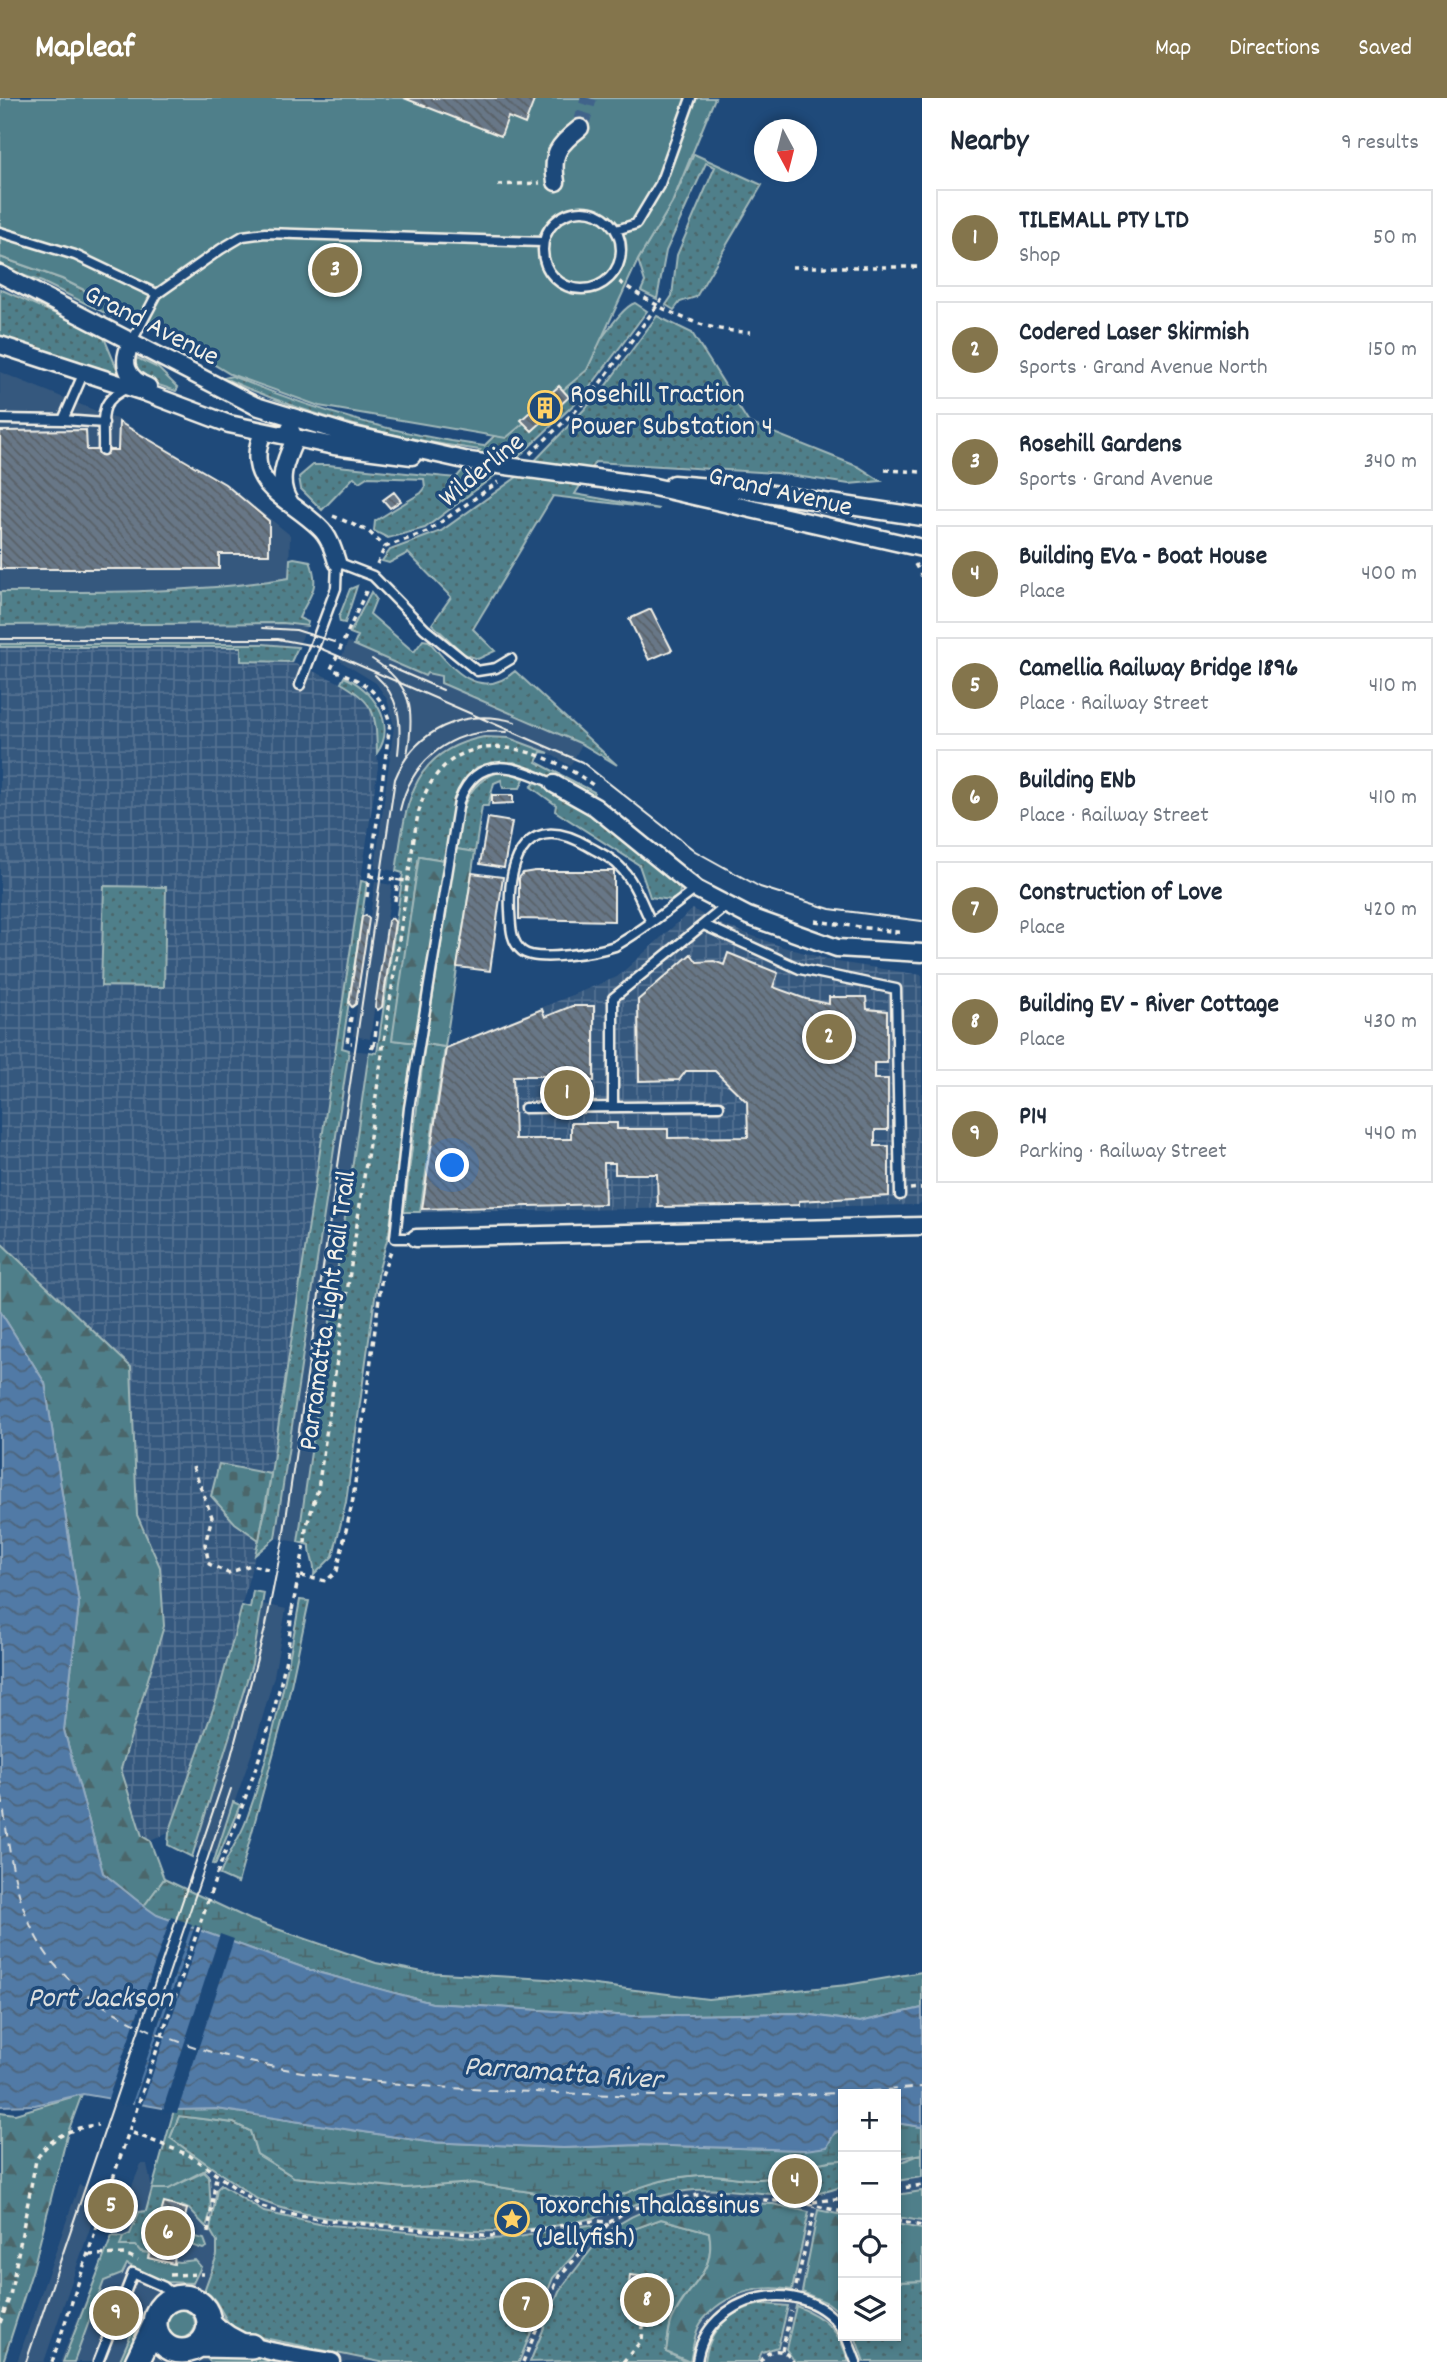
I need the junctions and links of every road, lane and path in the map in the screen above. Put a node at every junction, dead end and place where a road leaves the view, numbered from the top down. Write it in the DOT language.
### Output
graph roads {
  1 [pos="691,98"];
  2 [pos="580,128"];
  3 [pos="556,182"];
  4 [pos="498,185"];
  5 [pos="616,229"];
  6 [pos="0,232"];
  7 [pos="542,242"];
  8 [pos="792,267"];
  9 [pos="922,267"];
  10 [pos="0,274"];
  11 [pos="611,276"];
  12 [pos="157,294"];
  13 [pos="662,299"];
  14 [pos="657,307"];
  15 [pos="751,332"];
  16 [pos="132,341"];
  17 [pos="0,345"];
  18 [pos="84,372"];
  19 [pos="131,387"];
  20 [pos="284,416"];
  21 [pos="209,418"];
  22 [pos="0,419"];
  23 [pos="63,420"];
  24 [pos="104,423"];
  25 [pos="263,432"];
  26 [pos="295,439"];
  27 [pos="103,450"];
  28 [pos="469,461"];
  29 [pos="521,462"];
  30 [pos="885,470"];
  31 [pos="922,472"];
  32 [pos="504,478"];
  33 [pos="629,482"];
  34 [pos="292,505"];
  35 [pos="332,516"];
  36 [pos="922,517"];
  37 [pos="922,548"];
  38 [pos="337,562"];
  39 [pos="366,591"];
  40 [pos="511,659"];
  41 [pos="300,685"];
  42 [pos="554,784"];
  43 [pos="596,788"];
  44 [pos="370,876"];
  45 [pos="398,879"];
  46 [pos="407,881"];
  47 [pos="696,889"];
  48 [pos="367,897"];
  49 [pos="395,901"];
  50 [pos="726,906"];
  51 [pos="811,920"];
  52 [pos="651,922"];
  53 [pos="704,925"];
  54 [pos="908,934"];
  55 [pos="922,953"];
  56 [pos="351,1017"];
  57 [pos="377,1021"];
  58 [pos="352,1043"];
  59 [pos="383,1048"];
  60 [pos="719,1106"];
  61 [pos="613,1107"];
  62 [pos="525,1108"];
  63 [pos="900,1195"];
  64 [pos="922,1226"];
  65 [pos="396,1238"];
  66 [pos="416,1238"];
  67 [pos="193,1467"];
  68 [pos="268,1569"];
  69 [pos="301,1576"];
  70 [pos="98,2125"];
  71 [pos="133,2133"];
  72 [pos="217,2176"];
  73 [pos="922,2185"];
  74 [pos="901,2188"];
  75 [pos="838,2199"];
  76 [pos="805,2203"];
  77 [pos="815,2207"];
  78 [pos="838,2211"];
  79 [pos="610,2222"];
  80 [pos="901,2222"];
  81 [pos="922,2226"];
  82 [pos="208,2233"];
  83 [pos="176,2297"];
  84 [pos="793,2299"];
  85 [pos="644,2314"];
  86 [pos="209,2318"];
  87 [pos="0,2323"];
  88 [pos="155,2324"];
  89 [pos="838,2326"];
  90 [pos="848,2341"];
  91 [pos="251,2346"];
  92 [pos="782,2351"];
  93 [pos="185,2352"];
  94 [pos="52,2362"];
  95 [pos="98,2362"];
  96 [pos="137,2362"];
  97 [pos="332,2362"];
  98 [pos="523,2362"];
  99 [pos="623,2362"];
  100 [pos="697,2362"];
  101 [pos="760,2362"];
  102 [pos="793,2362"];
  103 [pos="856,2362"];
  1 -- 5 [label="lane"];
  2 -- 3 [label="street"];
  3 -- 4 [label="path"];
  5 -- 7 [label="lane"];
  5 -- 11 [label="lane"];
  6 -- 12 [label="lane"];
  7 -- 11 [label="lane"];
  7 -- 12 [label="lane"];
  8 -- 9 [label="path"];
  10 -- 16 [label="street, Grand Avenue"];
  11 -- 14 [label="path"];
  12 -- 16 [label="lane"];
  13 -- 14 [label="path, Wilderline"];
  14 -- 15 [label="path"];
  14 -- 29 [label="path, Wilderline"];
  16 -- 20 [label="street, Grand Avenue"];
  16 -- 21 [label="street"];
  17 -- 18 [label="street, Grand Avenue"];
  18 -- 19 [label="street, Grand Avenue"];
  18 -- 23 [label="lane"];
  19 -- 21 [label="street, Grand Avenue"];
  19 -- 24 [label="lane"];
  20 -- 25 [label="street"];
  20 -- 26 [label="street"];
  20 -- 28 [label="street, Grand Avenue"];
  21 -- 25 [label="street, Grand Avenue"];
  22 -- 23 [label="lane"];
  23 -- 24 [label="lane"];
  24 -- 27 [label="lane"];
  25 -- 26 [label="street, Grand Avenue"];
  25 -- 34 [label="street"];
  26 -- 28 [label="street, Grand Avenue"];
  26 -- 34 [label="street"];
  28 -- 33 [label="street, Grand Avenue, bridge"];
  30 -- 31 [label="path"];
  32 -- 35 [label="path, Wilderline"];
  33 -- 36 [label="street, Grand Avenue"];
  33 -- 37 [label="street, Grand Avenue"];
  34 -- 38 [label="street"];
  38 -- 40 [label="lane"];
  38 -- 41 [label="lane"];
  39 -- 44 [label="path"];
  42 -- 47 [label="street"];
  42 -- 65 [label="lane"];
  43 -- 46 [label="path, Parramatta Light Rail Trail"];
  44 -- 45 [label="path"];
  44 -- 48 [label="path"];
  45 -- 46 [label="path"];
  45 -- 49 [label="path"];
  46 -- 59 [label="path, Parramatta Light Rail Trail"];
  47 -- 50 [label="street"];
  47 -- 52 [label="lane"];
  50 -- 53 [label="lane"];
  50 -- 55 [label="street"];
  51 -- 54 [label="path"];
  52 -- 52 [label="lane"];
  53 -- 61 [label="lane"];
  53 -- 63 [label="lane"];
  56 -- 58 [label="path"];
  57 -- 59 [label="path"];
  59 -- 94 [label="path, Parramatta Light Rail Trail, bridge"];
  60 -- 61 [label="lane"];
  61 -- 62 [label="lane"];
  64 -- 66 [label="street"];
  65 -- 66 [label="lane"];
  65 -- 69 [label="path"];
  67 -- 68 [label="path"];
  70 -- 87 [label="path"];
  71 -- 72 [label="path"];
  72 -- 79 [label="path"];
  72 -- 82 [label="path"];
  73 -- 74 [label="path"];
  75 -- 76 [label="path"];
  76 -- 77 [label="path"];
  76 -- 79 [label="path"];
  77 -- 78 [label="path"];
  77 -- 84 [label="path"];
  79 -- 98 [label="path"];
  80 -- 81 [label="path"];
  83 -- 86 [label="street"];
  83 -- 88 [label="street"];
  83 -- 95 [label="lane"];
  84 -- 89 [label="lane"];
  84 -- 92 [label="path"];
  84 -- 100 [label="lane"];
  85 -- 99 [label="path"];
  86 -- 91 [label="street"];
  86 -- 93 [label="street"];
  88 -- 93 [label="street"];
  88 -- 96 [label="street"];
  90 -- 103 [label="lane"];
  91 -- 93 [label="street"];
  91 -- 97 [label="street"];
  92 -- 101 [label="path"];
  92 -- 102 [label="path"];
}
